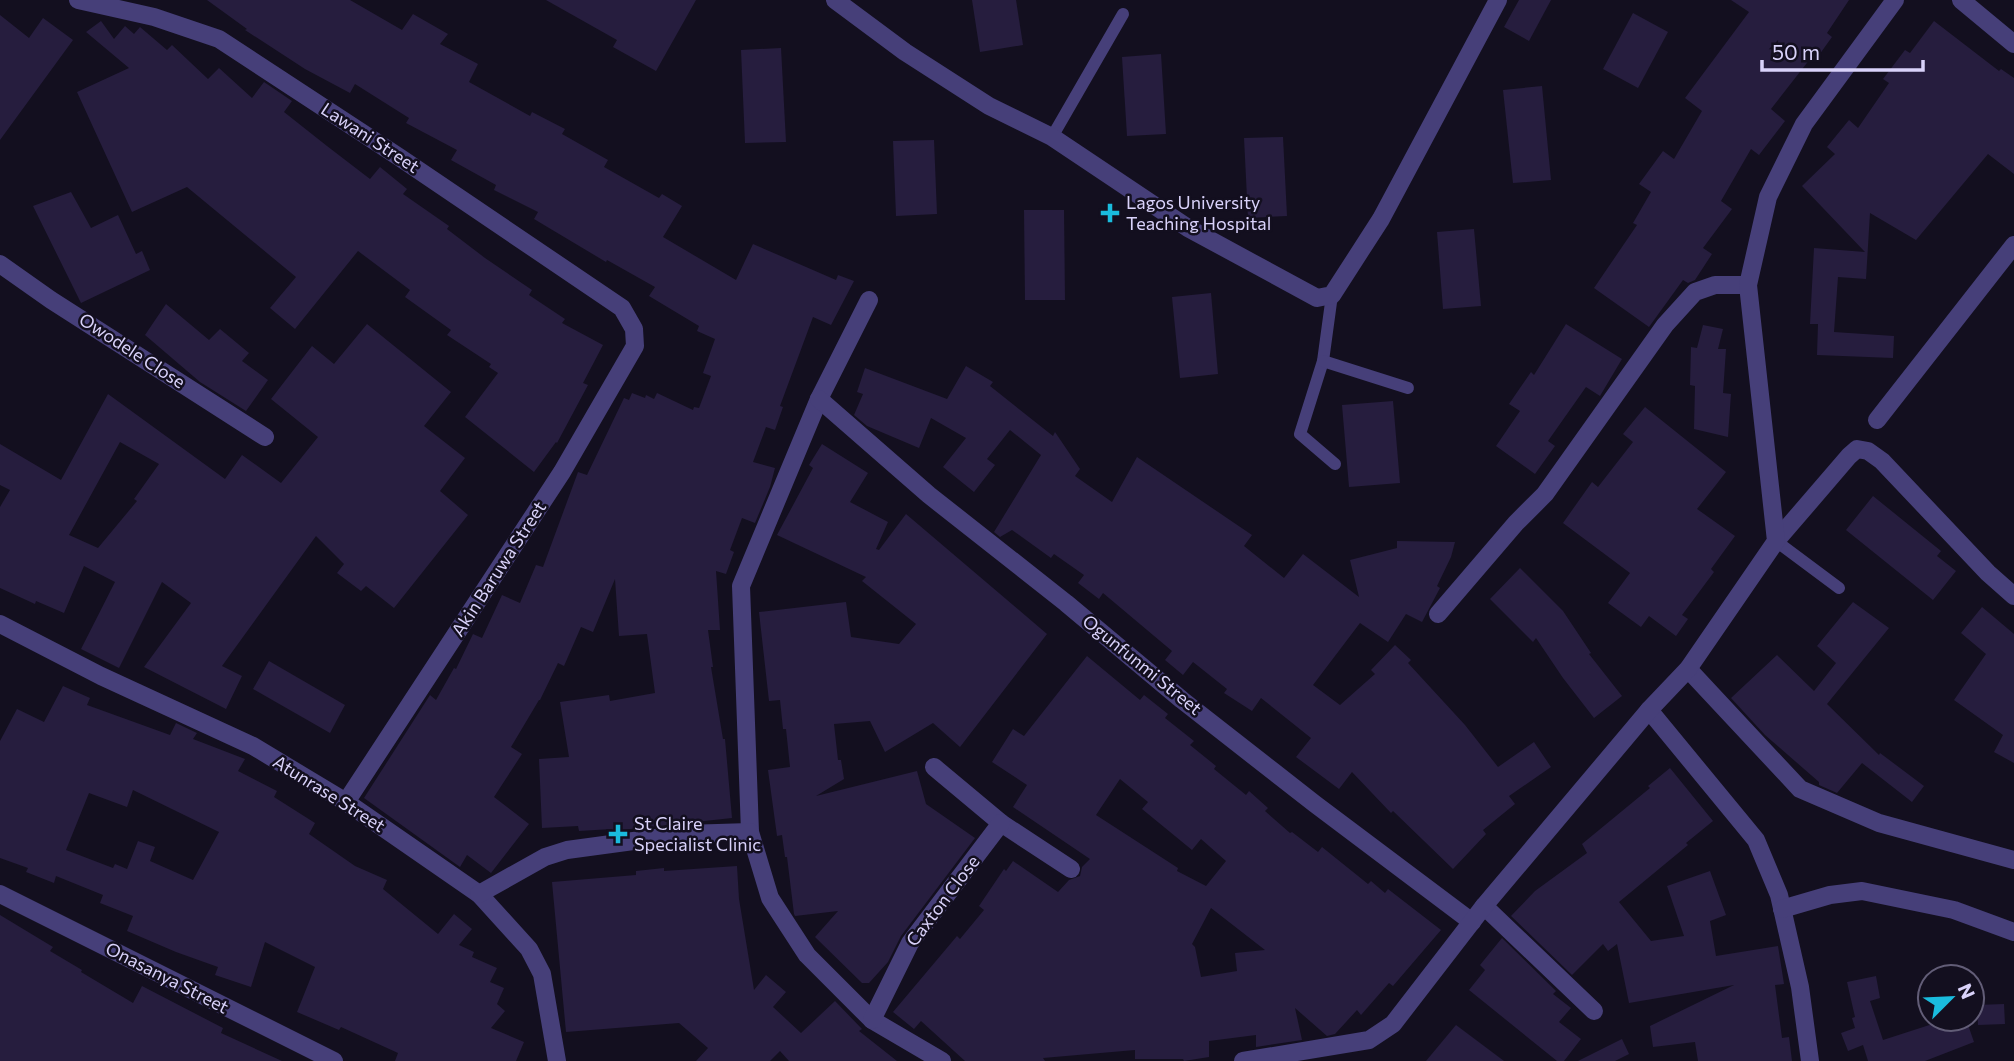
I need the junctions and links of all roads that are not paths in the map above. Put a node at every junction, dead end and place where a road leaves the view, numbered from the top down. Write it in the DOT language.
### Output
graph roads {
  1 [pos="78,0"];
  2 [pos="835,0"];
  3 [pos="1498,0"];
  4 [pos="1895,0"];
  5 [pos="1961,0"];
  6 [pos="1123,14"];
  7 [pos="2014,44"];
  8 [pos="1052,137"];
  9 [pos="2014,245"];
  10 [pos="0,264"];
  11 [pos="1748,285"];
  12 [pos="1332,295"];
  13 [pos="869,300"];
  14 [pos="634,329"];
  15 [pos="1323,361"];
  16 [pos="1408,388"];
  17 [pos="819,399"];
  18 [pos="1877,420"];
  19 [pos="265,437"];
  20 [pos="1335,464"];
  21 [pos="1776,541"];
  22 [pos="1839,588"];
  23 [pos="2014,596"];
  24 [pos="1438,614"];
  25 [pos="0,624"];
  26 [pos="1683,674"];
  27 [pos="1654,705"];
  28 [pos="934,767"];
  29 [pos="346,802"];
  30 [pos="1002,823"];
  31 [pos="750,832"];
  32 [pos="2014,860"];
  33 [pos="1072,869"];
  34 [pos="0,894"];
  35 [pos="479,894"];
  36 [pos="1484,906"];
  37 [pos="1782,909"];
  38 [pos="1472,922"];
  39 [pos="2014,932"];
  40 [pos="1594,1011"];
  41 [pos="872,1020"];
  42 [pos="334,1061"];
  43 [pos="557,1061"];
  44 [pos="942,1061"];
  45 [pos="1243,1061"];
  46 [pos="1810,1061"];
  1 -- 14 [label="street, Lawani Street"];
  2 -- 8 [label="street"];
  3 -- 12 [label="street"];
  4 -- 11 [label="street"];
  5 -- 7 [label="street"];
  6 -- 8 [label="lane"];
  8 -- 12 [label="street"];
  9 -- 18 [label="street"];
  10 -- 19 [label="street, Owodele Close"];
  11 -- 21 [label="street"];
  11 -- 24 [label="street"];
  12 -- 15 [label="lane"];
  13 -- 17 [label="street"];
  14 -- 29 [label="street, Akin Baruwa Street"];
  15 -- 16 [label="lane"];
  15 -- 20 [label="lane"];
  17 -- 31 [label="street"];
  17 -- 38 [label="street, Ogunfunmi Street"];
  21 -- 22 [label="lane"];
  21 -- 23 [label="street"];
  21 -- 26 [label="street"];
  25 -- 29 [label="street, Atunrase Street"];
  26 -- 27 [label="street"];
  26 -- 32 [label="street"];
  27 -- 36 [label="street"];
  27 -- 37 [label="street"];
  28 -- 30 [label="street"];
  29 -- 35 [label="street, Atunrase Street"];
  30 -- 33 [label="street"];
  30 -- 41 [label="street, Caxton Close"];
  31 -- 35 [label="street"];
  31 -- 41 [label="street"];
  34 -- 42 [label="street, Onasanya Street"];
  35 -- 43 [label="street, Atunrase Street"];
  36 -- 38 [label="street"];
  36 -- 40 [label="street"];
  37 -- 39 [label="street"];
  37 -- 46 [label="street"];
  38 -- 45 [label="street"];
  41 -- 44 [label="street"];
}
